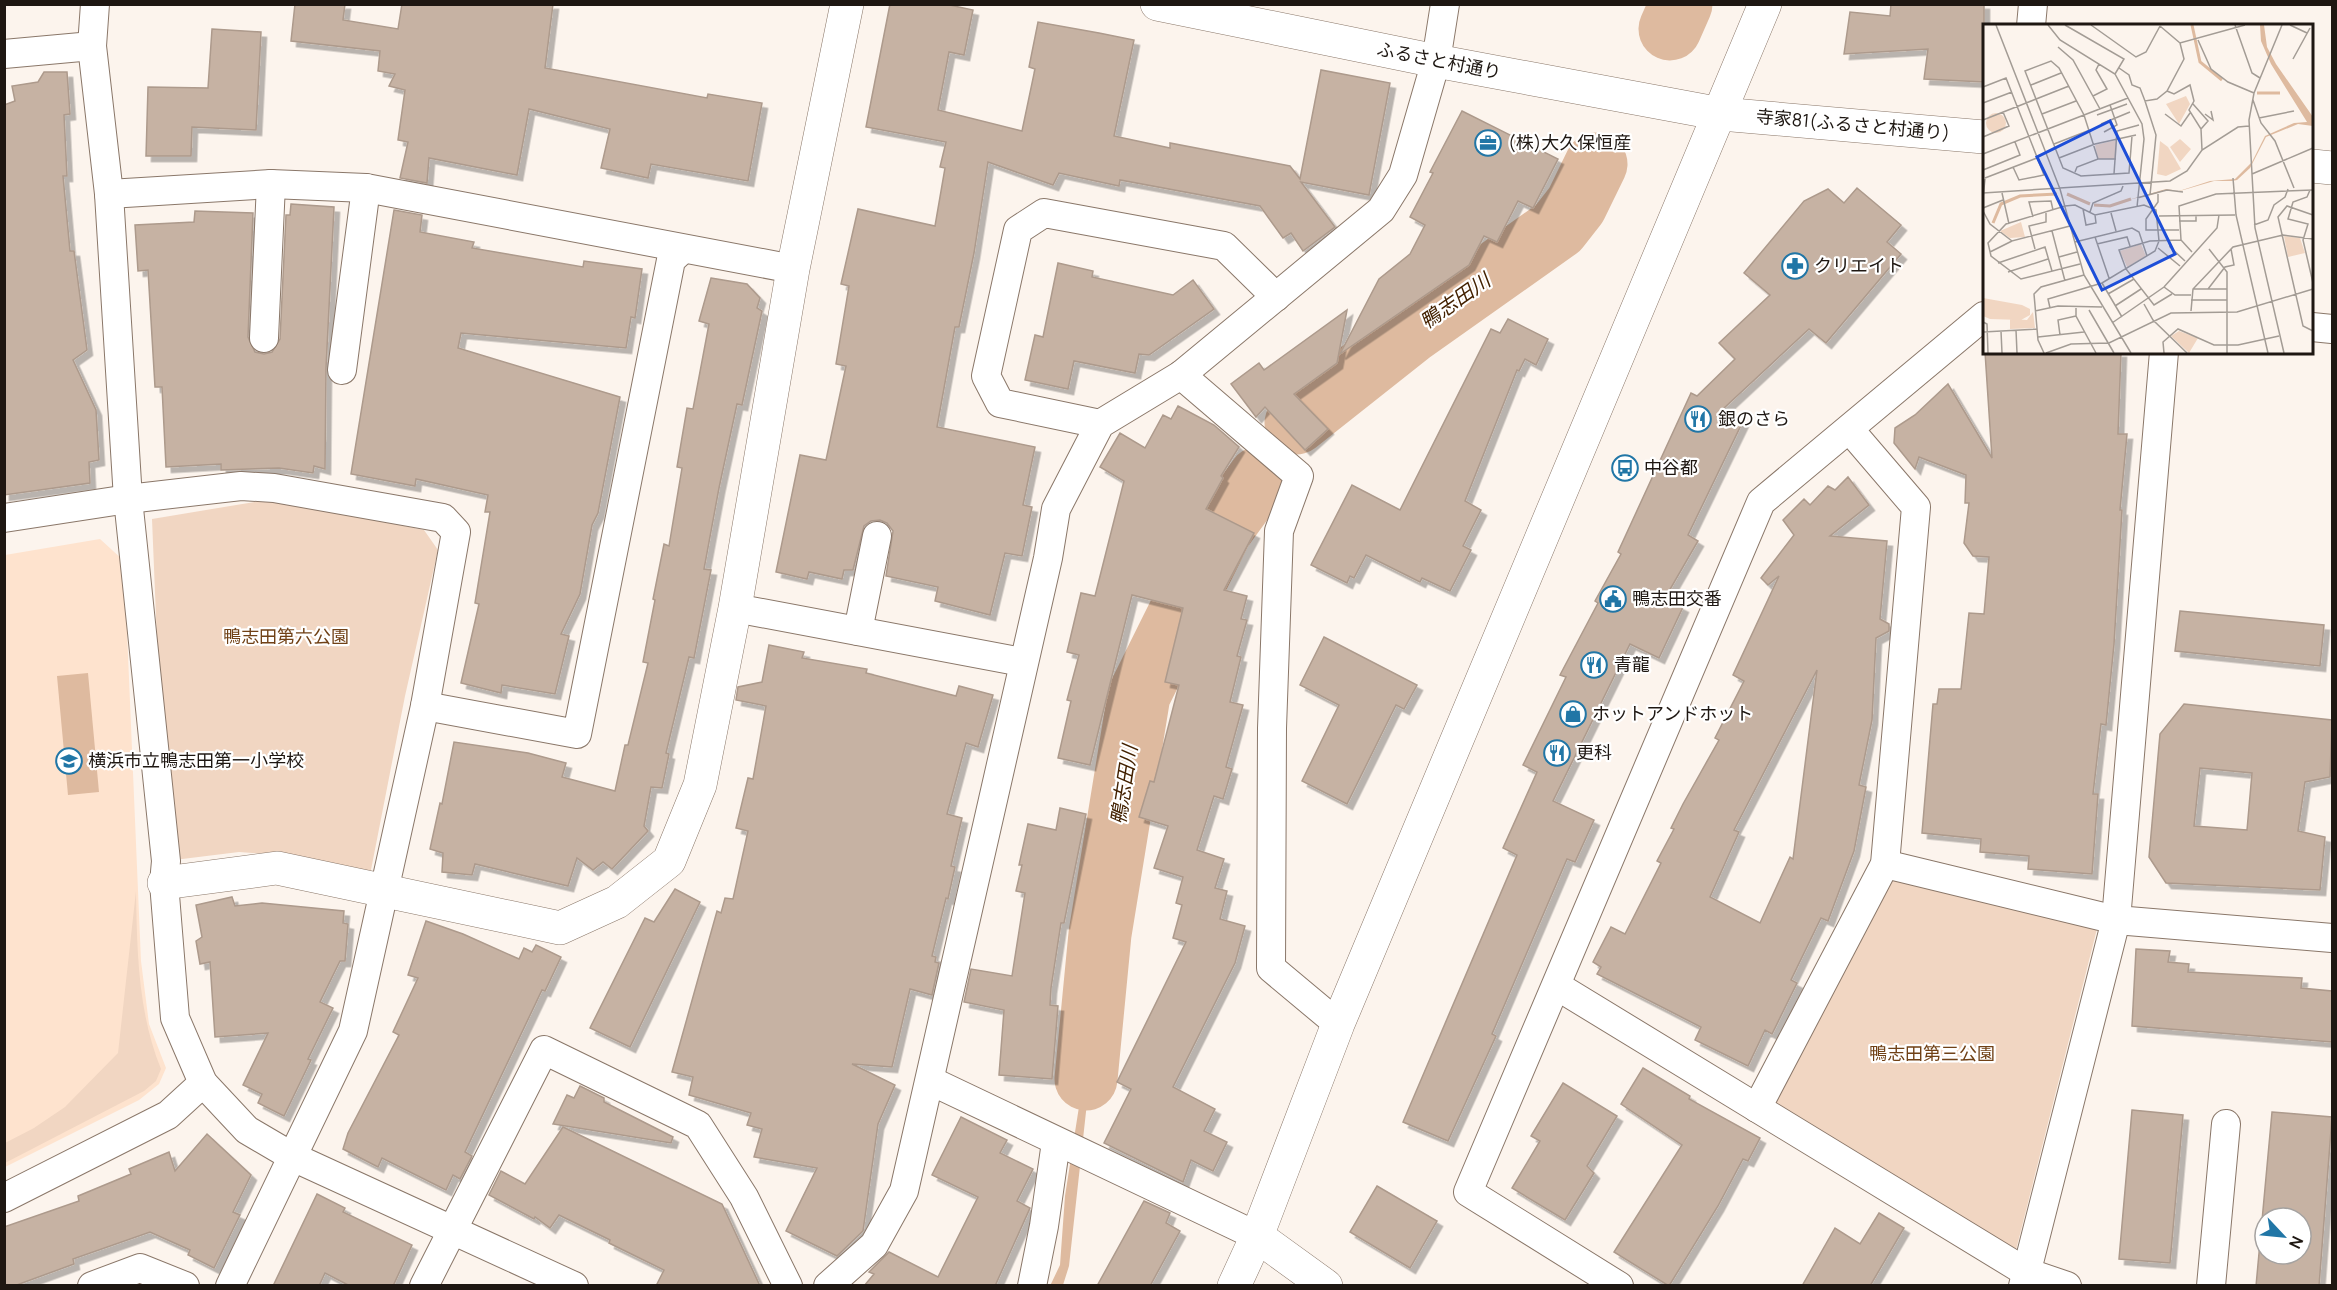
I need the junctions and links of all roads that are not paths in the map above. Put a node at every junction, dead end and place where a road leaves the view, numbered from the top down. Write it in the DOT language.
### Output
graph roads {
  1 [pos="95,4"];
  2 [pos="847,4"];
  3 [pos="1157,4"];
  4 [pos="1445,4"];
  5 [pos="1765,4"];
  6 [pos="2033,4"];
  7 [pos="2031,24"];
  8 [pos="92,46"];
  9 [pos="4,54"];
  10 [pos="1436,61"];
  11 [pos="1721,114"];
  12 [pos="1983,137"];
  13 [pos="2313,166"];
  14 [pos="2332,168"];
  15 [pos="271,184"];
  16 [pos="366,188"];
  17 [pos="109,194"];
  18 [pos="683,249"];
  19 [pos="793,269"];
  20 [pos="1276,297"];
  21 [pos="1983,317"];
  22 [pos="2313,327"];
  23 [pos="2332,330"];
  24 [pos="264,338"];
  25 [pos="2164,354"];
  26 [pos="342,370"];
  27 [pos="1181,375"];
  28 [pos="1100,424"];
  29 [pos="1850,430"];
  30 [pos="128,499"];
  31 [pos="4,518"];
  32 [pos="877,536"];
  33 [pos="735,608"];
  34 [pos="858,631"];
  35 [pos="1022,662"];
  36 [pos="425,706"];
  37 [pos="1885,864"];
  38 [pos="164,883"];
  39 [pos="384,891"];
  40 [pos="2116,920"];
  41 [pos="2332,938"];
  42 [pos="1557,986"];
  43 [pos="1338,1024"];
  44 [pos="931,1081"];
  45 [pos="203,1083"];
  46 [pos="1757,1108"];
  47 [pos="2226,1124"];
  48 [pos="1056,1142"];
  49 [pos="293,1157"];
  50 [pos="4,1198"];
  51 [pos="450,1230"];
  52 [pos="1257,1236"];
  53 [pos="2025,1279"];
  54 [pos="93,1286"];
  55 [pos="185,1286"];
  56 [pos="230,1286"];
  57 [pos="424,1286"];
  58 [pos="574,1286"];
  59 [pos="788,1286"];
  60 [pos="828,1286"];
  61 [pos="1032,1286"];
  62 [pos="1234,1286"];
  63 [pos="1326,1286"];
  64 [pos="1619,1286"];
  65 [pos="2067,1286"];
  66 [pos="2211,1286"];
  1 -- 8 [label="street"];
  2 -- 19 [label="street"];
  3 -- 10 [label="street, ふるさと村通り"];
  4 -- 10 [label="street"];
  5 -- 11 [label="street"];
  6 -- 7 [label="street"];
  8 -- 9 [label="street"];
  8 -- 17 [label="street"];
  10 -- 11 [label="street, ふるさと村通り"];
  10 -- 20 [label="street"];
  11 -- 12 [label="street, 寺家81(ふるさと村通り)"];
  11 -- 43 [label="street"];
  13 -- 14 [label="street"];
  15 -- 16 [label="street"];
  15 -- 17 [label="street"];
  15 -- 24 [label="street"];
  16 -- 18 [label="street"];
  16 -- 26 [label="street"];
  17 -- 30 [label="street"];
  18 -- 19 [label="street"];
  18 -- 36 [label="street"];
  19 -- 33 [label="street"];
  20 -- 27 [label="street"];
  20 -- 28 [label="street"];
  21 -- 29 [label="street"];
  22 -- 23 [label="street"];
  25 -- 40 [label="street"];
  27 -- 28 [label="street"];
  27 -- 43 [label="street"];
  28 -- 35 [label="street"];
  29 -- 37 [label="street"];
  29 -- 42 [label="street"];
  30 -- 31 [label="street"];
  30 -- 36 [label="street"];
  30 -- 38 [label="street"];
  32 -- 34 [label="street"];
  33 -- 34 [label="street"];
  33 -- 39 [label="street"];
  34 -- 35 [label="street"];
  35 -- 44 [label="street"];
  36 -- 39 [label="street"];
  37 -- 40 [label="street"];
  37 -- 46 [label="street"];
  38 -- 39 [label="street"];
  38 -- 45 [label="street"];
  39 -- 49 [label="street"];
  40 -- 41 [label="street"];
  40 -- 53 [label="street"];
  42 -- 46 [label="street"];
  42 -- 64 [label="street"];
  43 -- 52 [label="street"];
  44 -- 48 [label="street"];
  44 -- 60 [label="street"];
  45 -- 49 [label="street"];
  45 -- 50 [label="street"];
  46 -- 53 [label="street"];
  47 -- 66 [label="street"];
  48 -- 52 [label="street"];
  48 -- 61 [label="street"];
  49 -- 51 [label="street"];
  49 -- 56 [label="street"];
  51 -- 57 [label="street"];
  51 -- 58 [label="street"];
  51 -- 59 [label="street"];
  52 -- 62 [label="street"];
  52 -- 63 [label="street"];
  53 -- 65 [label="street"];
  54 -- 55 [label="street"];
}
